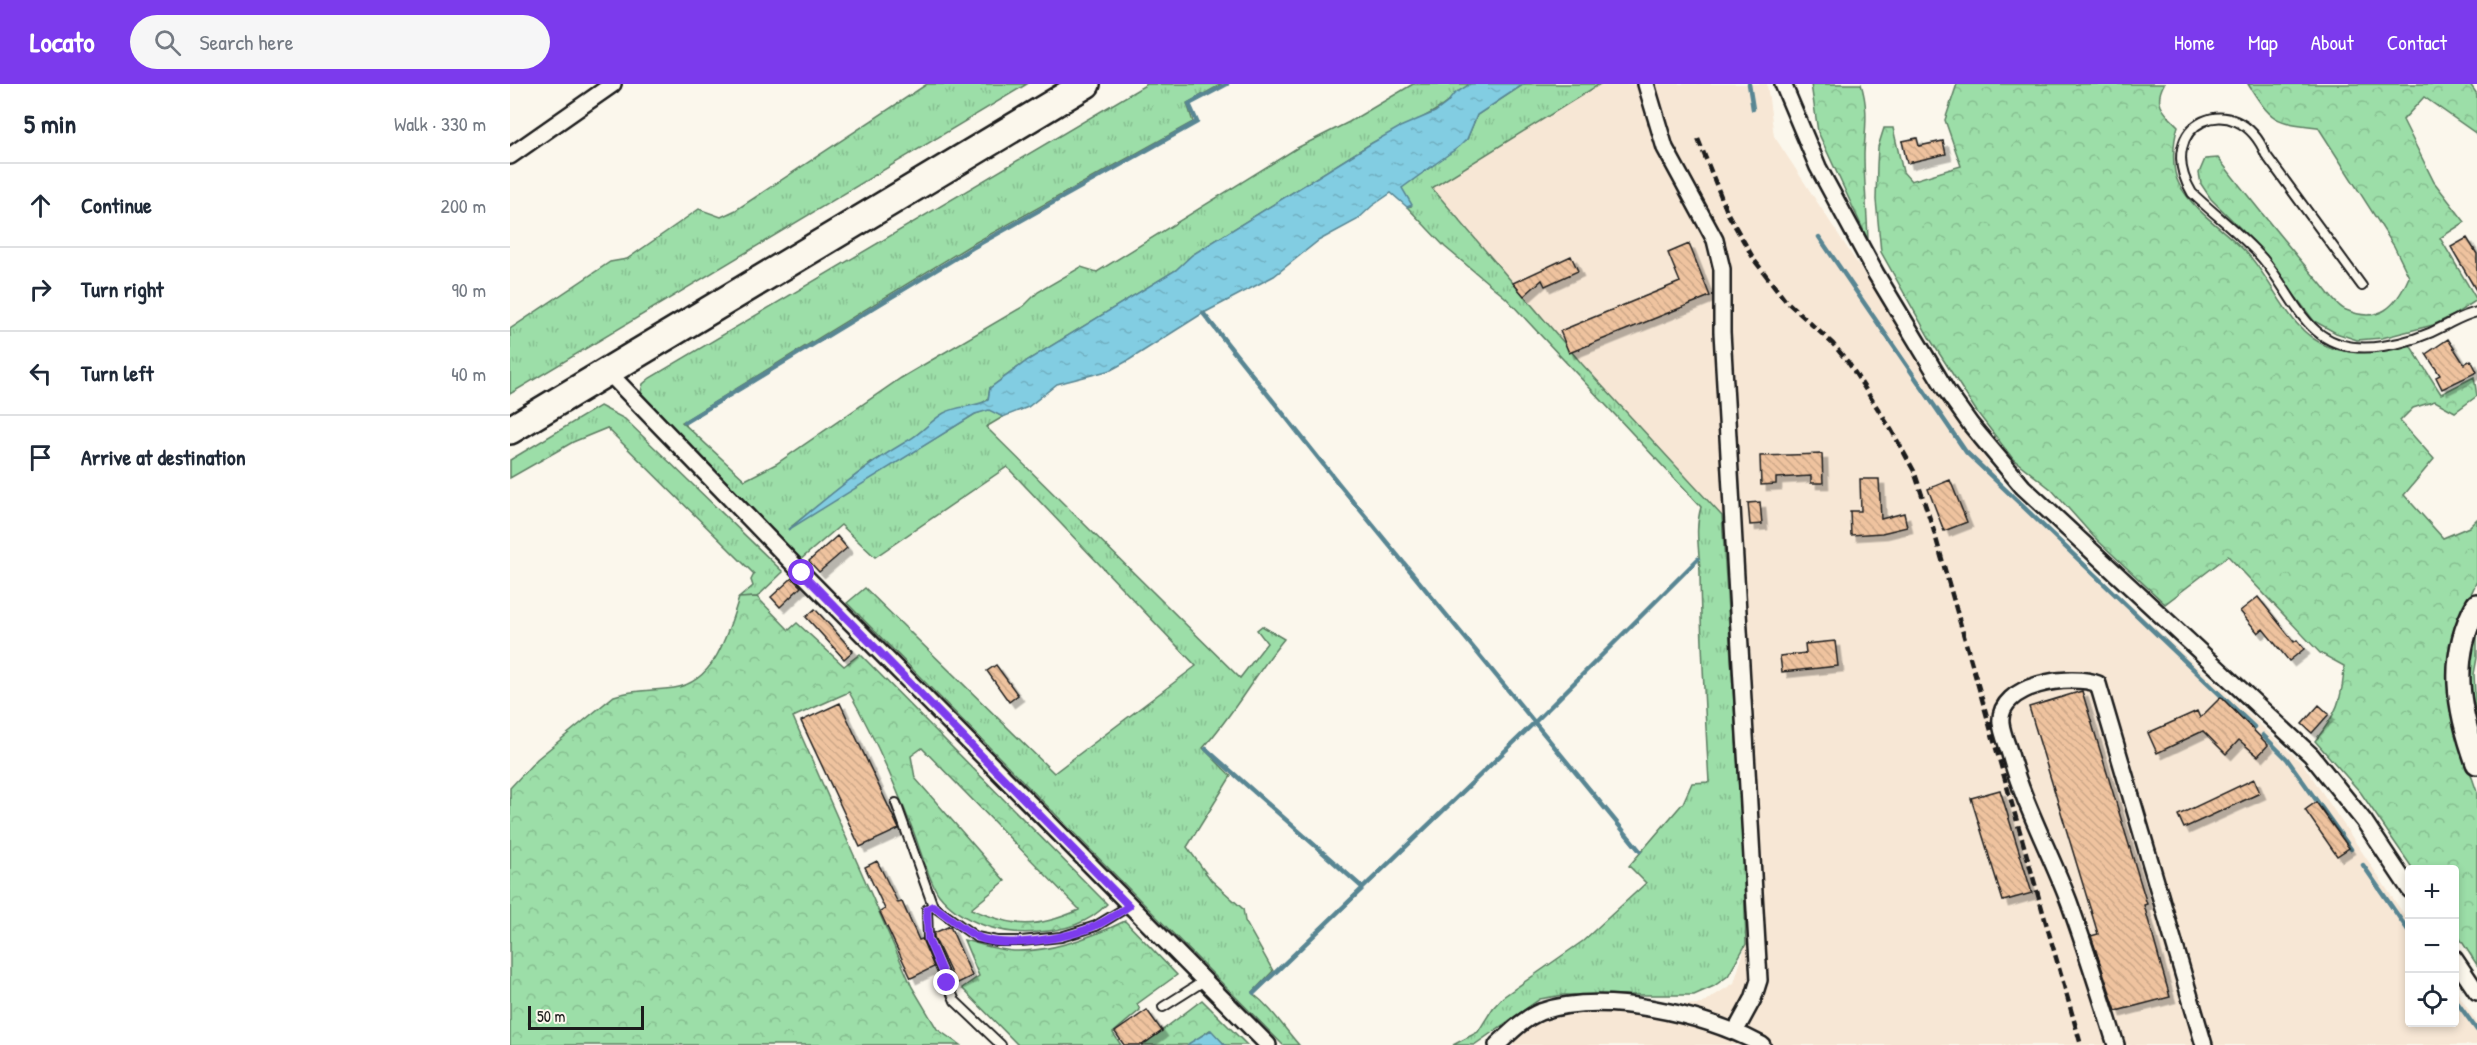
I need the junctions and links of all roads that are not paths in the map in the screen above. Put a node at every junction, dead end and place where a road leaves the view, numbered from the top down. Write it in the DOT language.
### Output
graph roads {
  1 [pos="613,84"];
  2 [pos="1086,84"];
  3 [pos="1647,84"];
  4 [pos="1783,84"];
  5 [pos="2249,118"];
  6 [pos="2190,119"];
  7 [pos="510,156"];
  8 [pos="2362,286"];
  9 [pos="2477,312"];
  10 [pos="608,372"];
  11 [pos="510,430"];
  12 [pos="2477,605"];
  13 [pos="2477,763"];
  14 [pos="896,803"];
  15 [pos="2405,884"];
  16 [pos="933,906"];
  17 [pos="1129,906"];
  18 [pos="2459,965"];
  19 [pos="1204,981"];
  20 [pos="2477,992"];
  21 [pos="1163,1007"];
  22 [pos="1735,1032"];
  23 [pos="1759,1044"];
  24 [pos="1001,1045"];
  25 [pos="1269,1045"];
  26 [pos="1497,1045"];
  27 [pos="2116,1045"];
  28 [pos="2204,1045"];
  1 -- 7 [label="street"];
  2 -- 10 [label="highway"];
  3 -- 22 [label="street"];
  4 -- 15 [label="street"];
  5 -- 8 [label="lane"];
  6 -- 9 [label="lane"];
  10 -- 11 [label="highway"];
  10 -- 17 [label="street"];
  12 -- 13 [label="street"];
  14 -- 16 [label="lane"];
  16 -- 17 [label="lane"];
  16 -- 24 [label="lane"];
  17 -- 19 [label="street"];
  18 -- 20 [label="street"];
  19 -- 21 [label="lane"];
  19 -- 25 [label="street"];
  22 -- 23 [label="street"];
  22 -- 26 [label="street"];
  27 -- 28 [label="street"];
}
